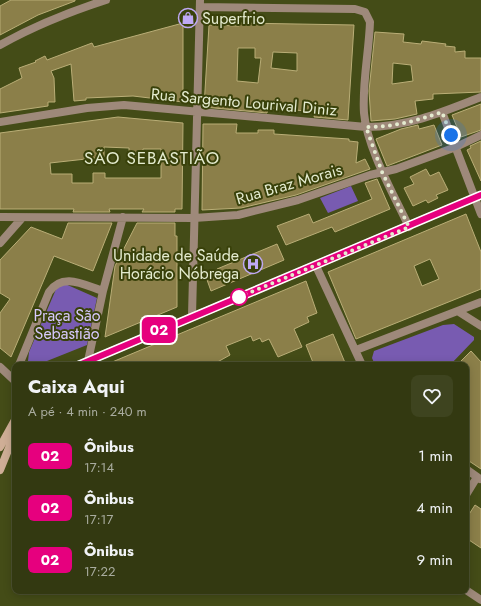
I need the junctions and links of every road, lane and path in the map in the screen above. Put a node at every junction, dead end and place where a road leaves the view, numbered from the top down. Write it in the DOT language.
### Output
graph roads {
  1 [pos="106,0"];
  2 [pos="200,4"];
  3 [pos="0,45"];
  4 [pos="481,98"];
  5 [pos="196,111"];
  6 [pos="442,112"];
  7 [pos="0,122"];
  8 [pos="366,127"];
  9 [pos="481,135"];
  10 [pos="456,147"];
  11 [pos="382,172"];
  12 [pos="478,197"];
  13 [pos="481,214"];
  14 [pos="0,217"];
  15 [pos="123,217"];
  16 [pos="22,218"];
  17 [pos="194,218"];
  18 [pos="409,227"];
  19 [pos="0,243"];
  20 [pos="316,266"];
  21 [pos="103,291"];
  22 [pos="481,302"];
  23 [pos="459,312"];
  24 [pos="192,316"];
  25 [pos="481,326"];
  26 [pos="356,350"];
  27 [pos="88,361"];
  28 [pos="20,362"];
  29 [pos="361,362"];
  30 [pos="0,367"];
  31 [pos="12,376"];
  32 [pos="12,425"];
  33 [pos="12,440"];
  34 [pos="0,447"];
  35 [pos="0,470"];
  36 [pos="469,471"];
  37 [pos="479,478"];
  38 [pos="469,491"];
  39 [pos="469,592"];
  40 [pos="481,600"];
  1 -- 3 [label="street"];
  2 -- 5 [label="street"];
  2 -- 8 [label="street"];
  4 -- 6 [label="street, Rua Sargento Lourival Diniz"];
  5 -- 7 [label="street, Rua Sargento Lourival Diniz"];
  5 -- 8 [label="street, Rua Sargento Lourival Diniz"];
  5 -- 17 [label="street"];
  6 -- 8 [label="street, Rua Sargento Lourival Diniz"];
  6 -- 10 [label="street"];
  8 -- 11 [label="street"];
  9 -- 10 [label="street, Rua Braz Morais"];
  10 -- 11 [label="street, Rua Braz Morais"];
  10 -- 12 [label="street"];
  11 -- 17 [label="street, Rua Braz Morais"];
  11 -- 18 [label="street"];
  12 -- 13 [label="street"];
  12 -- 18 [label="main road"];
  14 -- 16 [label="street, Rua Braz Morais"];
  15 -- 16 [label="street, Rua Braz Morais"];
  15 -- 17 [label="street, Rua Braz Morais"];
  15 -- 21 [label="street"];
  16 -- 19 [label="street"];
  17 -- 24 [label="street"];
  18 -- 20 [label="main road"];
  20 -- 24 [label="main road"];
  20 -- 26 [label="street"];
  21 -- 27 [label="street"];
  21 -- 28 [label="street"];
  22 -- 23 [label="street"];
  23 -- 25 [label="street"];
  23 -- 26 [label="street"];
  24 -- 27 [label="main road"];
  26 -- 29 [label="street"];
  30 -- 31 [label="street"];
  32 -- 34 [label="main road"];
  33 -- 35 [label="main road"];
  36 -- 37 [label="street"];
  37 -- 38 [label="street"];
  39 -- 40 [label="street"];
}
